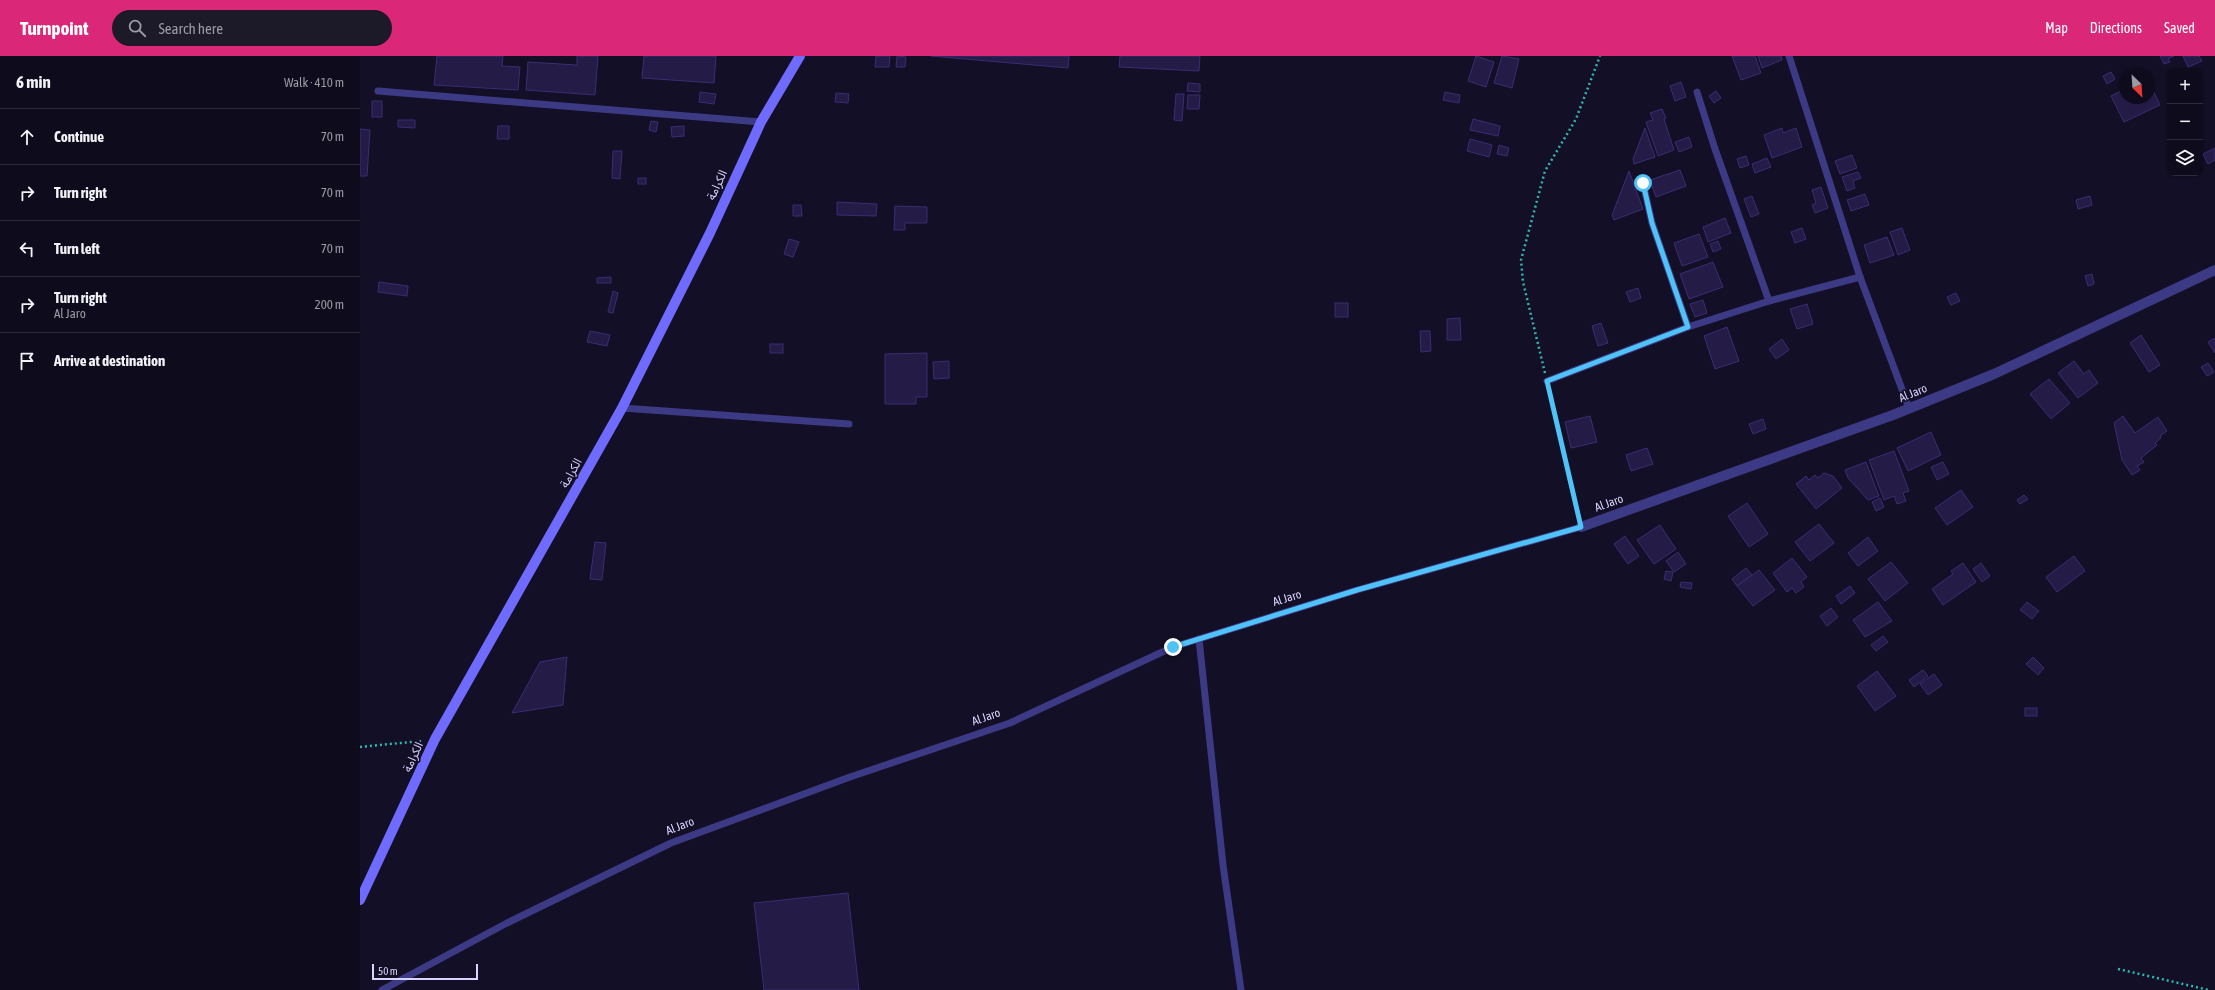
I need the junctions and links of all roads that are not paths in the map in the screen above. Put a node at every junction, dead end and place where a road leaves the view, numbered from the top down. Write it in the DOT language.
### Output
graph roads {
  1 [pos="800,56"];
  2 [pos="1789,56"];
  3 [pos="378,91"];
  4 [pos="1697,92"];
  5 [pos="761,122"];
  6 [pos="1643,183"];
  7 [pos="2215,270"];
  8 [pos="1860,277"];
  9 [pos="1769,301"];
  10 [pos="1688,327"];
  11 [pos="1547,381"];
  12 [pos="622,408"];
  13 [pos="1909,408"];
  14 [pos="849,424"];
  15 [pos="1581,527"];
  16 [pos="1199,639"];
  17 [pos="360,900"];
  18 [pos="382,990"];
  19 [pos="1241,990"];
  1 -- 5 [label="main road, الكرامة"];
  2 -- 8 [label="lane"];
  3 -- 5 [label="lane"];
  4 -- 9 [label="lane"];
  5 -- 12 [label="main road, الكرامة"];
  6 -- 10 [label="lane"];
  7 -- 13 [label="street, Al Jaro"];
  8 -- 9 [label="lane"];
  8 -- 13 [label="lane"];
  9 -- 10 [label="lane"];
  10 -- 11 [label="lane"];
  12 -- 14 [label="lane"];
  12 -- 17 [label="main road, الكرامة"];
  13 -- 15 [label="street, Al Jaro"];
  15 -- 16 [label="lane, Al Jaro"];
  16 -- 18 [label="lane, Al Jaro"];
  16 -- 19 [label="lane"];
}
